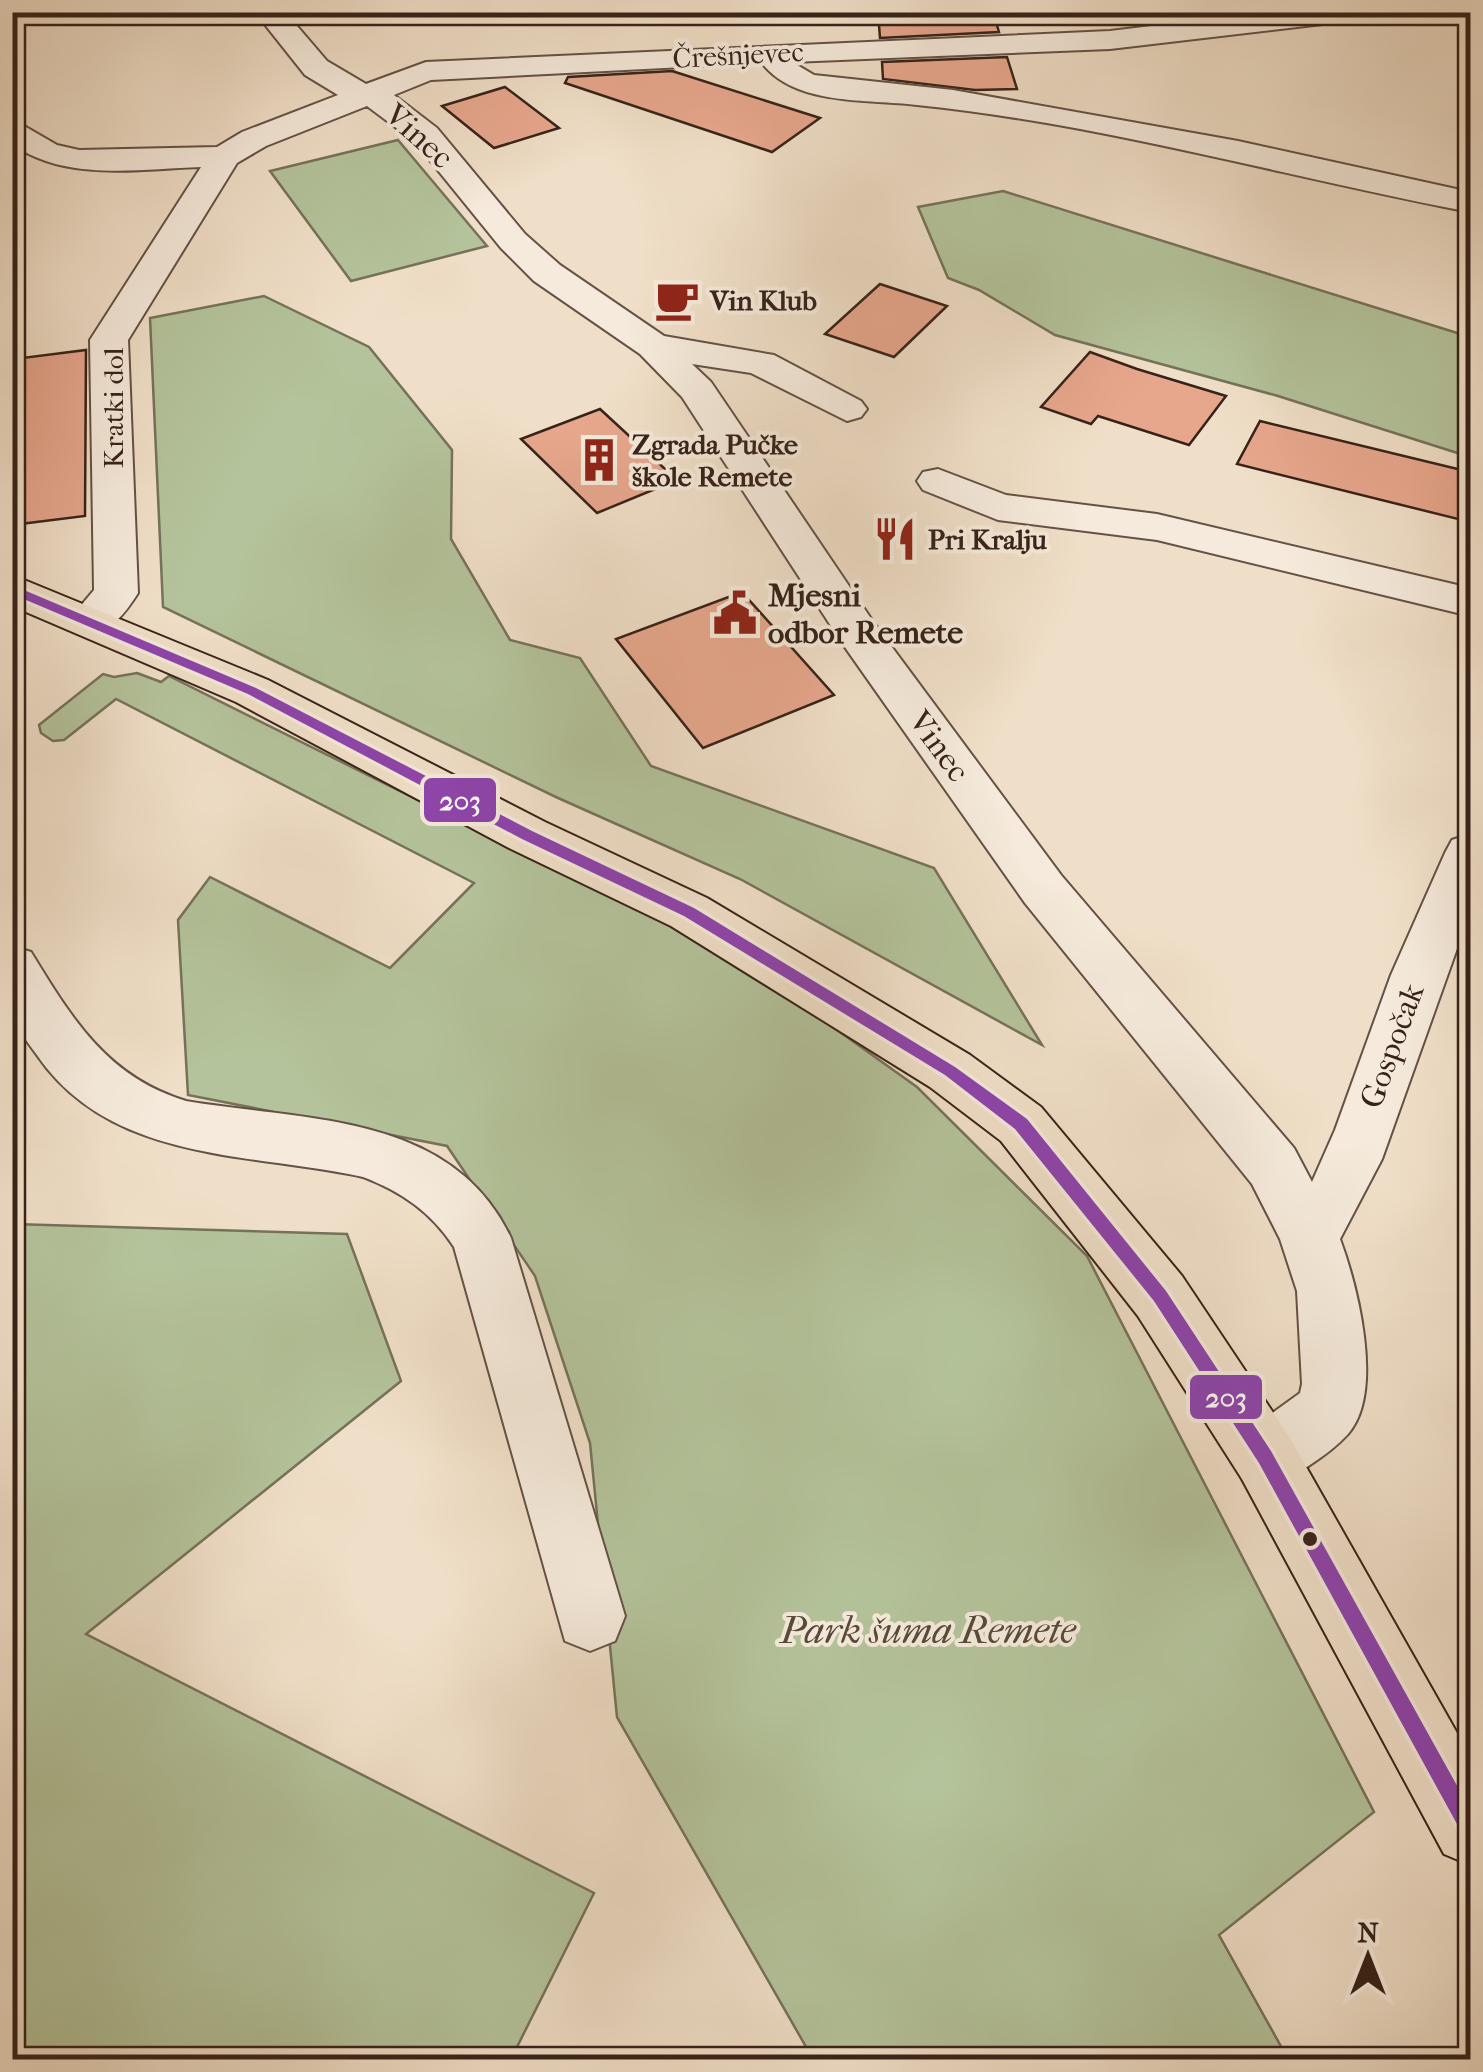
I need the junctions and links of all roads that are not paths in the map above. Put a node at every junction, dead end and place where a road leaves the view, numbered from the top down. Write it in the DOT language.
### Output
graph roads {
  1 [pos="268,12"];
  2 [pos="1348,12"];
  3 [pos="770,52"];
  4 [pos="372,96"];
  5 [pos="12,129"];
  6 [pos="224,157"];
  7 [pos="1470,202"];
  8 [pos="652,346"];
  9 [pos="847,409"];
  10 [pos="938,481"];
  11 [pos="12,589"];
  12 [pos="1470,602"];
  13 [pos="90,621"];
  14 [pos="1470,853"];
  15 [pos="12,967"];
  16 [pos="1309,1235"];
  17 [pos="1266,1457"];
  18 [pos="590,1616"];
  19 [pos="1470,1828"];
  1 -- 4 [label="street, Vinec"];
  2 -- 3 [label="street, Črešnjevec"];
  3 -- 4 [label="street, Črešnjevec"];
  3 -- 7 [label="street"];
  4 -- 6 [label="street, Vinec"];
  4 -- 8 [label="street, Vinec"];
  5 -- 6 [label="street, Vinec"];
  6 -- 13 [label="street, Kratki dol"];
  8 -- 9 [label="street"];
  8 -- 16 [label="street, Vinec"];
  10 -- 12 [label="street"];
  11 -- 13 [label="main road"];
  13 -- 17 [label="main road"];
  14 -- 16 [label="street, Gospočak"];
  15 -- 18 [label="street"];
  16 -- 17 [label="street, Vinec"];
  17 -- 19 [label="main road"];
}
